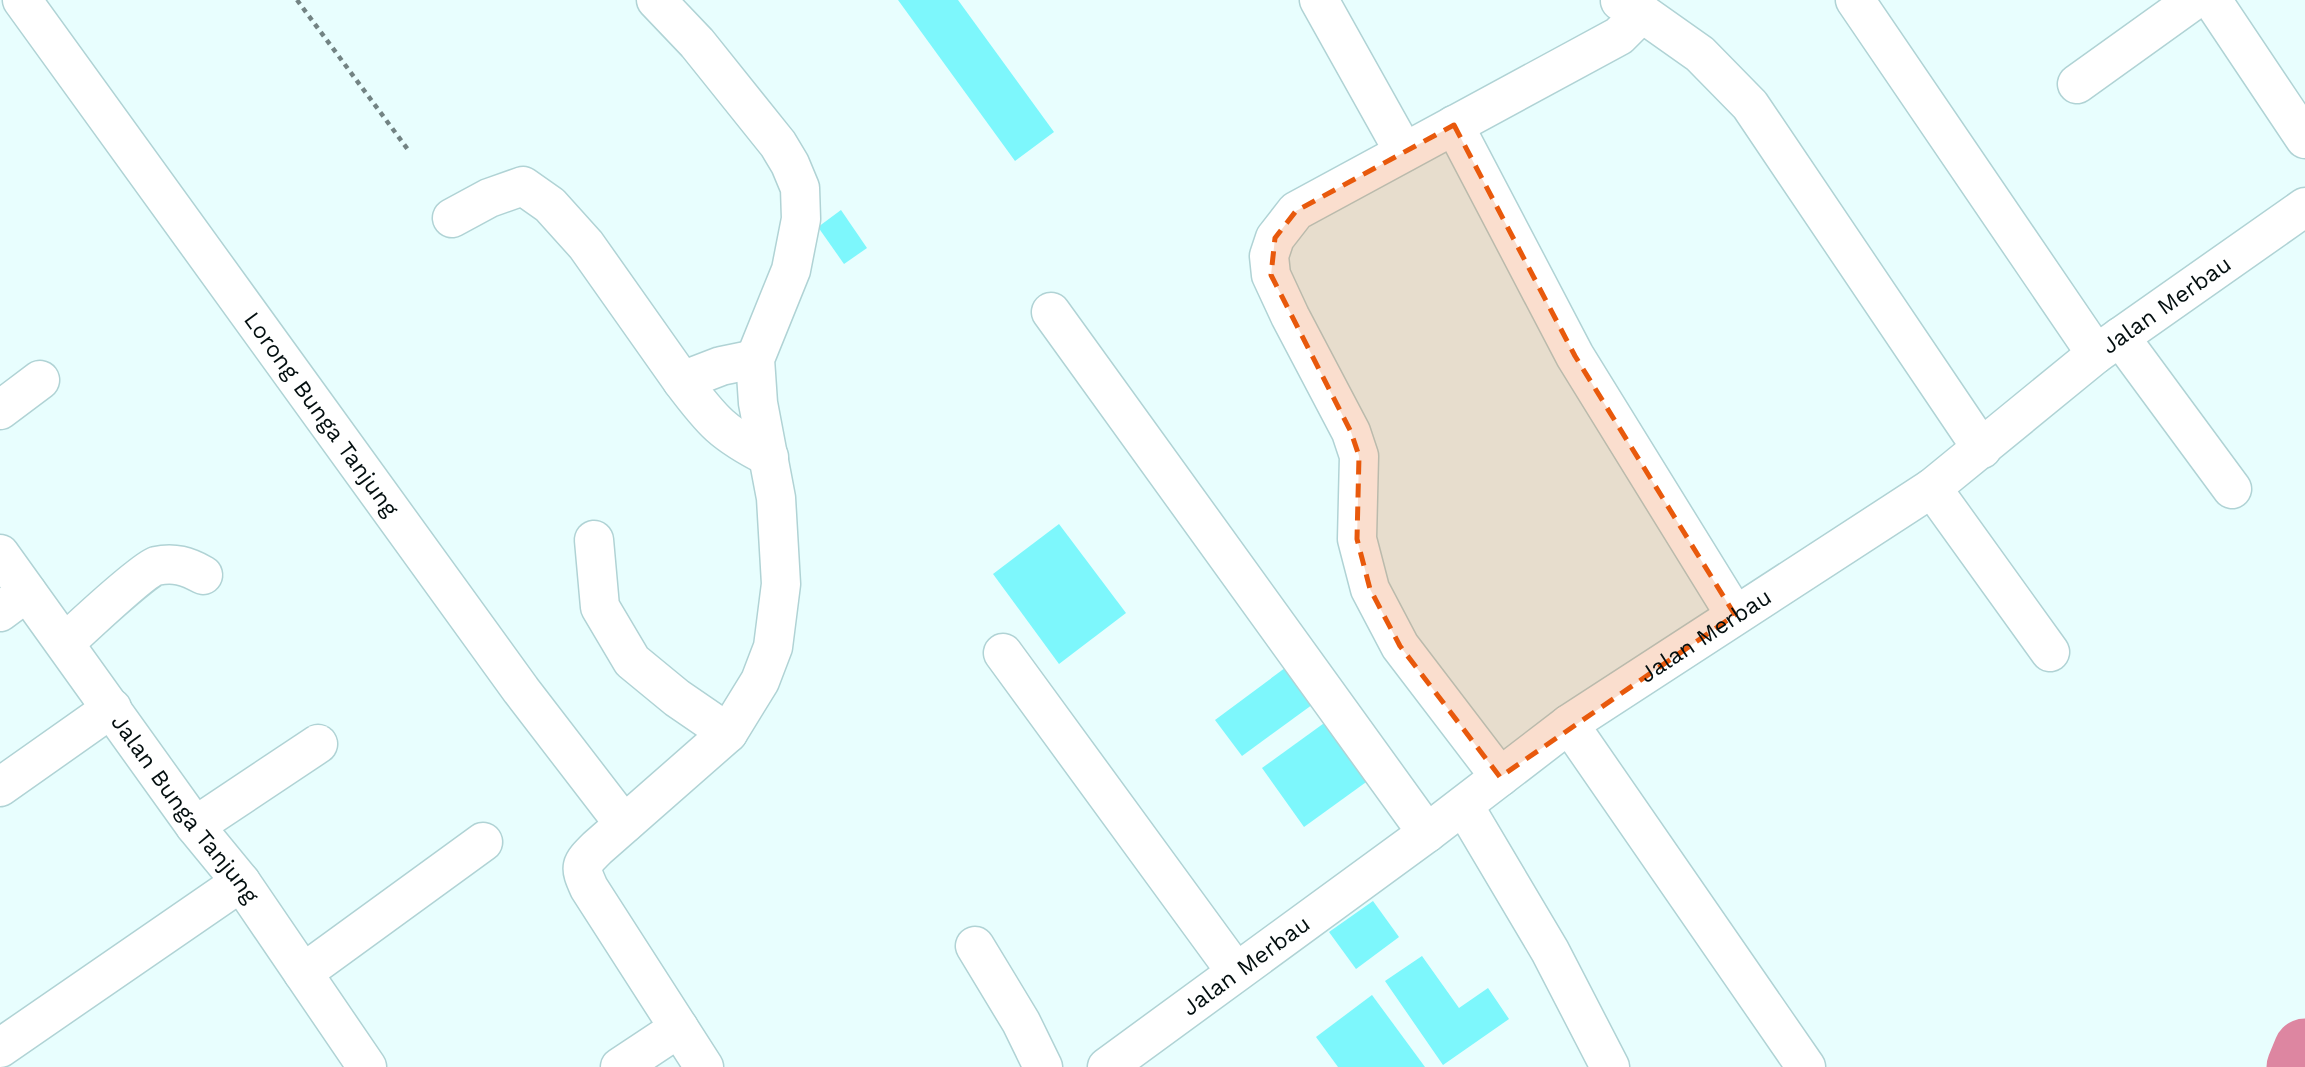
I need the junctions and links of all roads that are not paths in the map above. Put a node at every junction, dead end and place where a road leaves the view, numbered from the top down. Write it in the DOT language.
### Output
graph roads {
  1 [pos="22,0"];
  2 [pos="656,0"];
  3 [pos="1319,0"];
  4 [pos="1855,0"];
  5 [pos="2194,0"];
  6 [pos="2212,0"];
  7 [pos="1630,6"];
  8 [pos="2077,84"];
  9 [pos="1454,125"];
  10 [pos="2305,139"];
  11 [pos="1404,152"];
  12 [pos="2305,207"];
  13 [pos="452,218"];
  14 [pos="1051,312"];
  15 [pos="2108,345"];
  16 [pos="755,359"];
  17 [pos="40,380"];
  18 [pos="682,381"];
  19 [pos="0,410"];
  20 [pos="1982,449"];
  21 [pos="768,457"];
  22 [pos="1932,488"];
  23 [pos="2232,489"];
  24 [pos="594,540"];
  25 [pos="0,555"];
  26 [pos="203,575"];
  27 [pos="14,602"];
  28 [pos="1735,614"];
  29 [pos="65,643"];
  30 [pos="2050,652"];
  31 [pos="1003,653"];
  32 [pos="111,708"];
  33 [pos="1569,724"];
  34 [pos="728,733"];
  35 [pos="318,744"];
  36 [pos="1500,777"];
  37 [pos="0,788"];
  38 [pos="1464,806"];
  39 [pos="624,824"];
  40 [pos="195,826"];
  41 [pos="1427,833"];
  42 [pos="483,842"];
  43 [pos="241,882"];
  44 [pos="975,946"];
  45 [pos="1236,972"];
  46 [pos="303,974"];
  47 [pos="679,1028"];
  48 [pos="0,1048"];
  49 [pos="1120,1063"];
  50 [pos="367,1067"];
  51 [pos="620,1067"];
  52 [pos="704,1067"];
  53 [pos="1043,1067"];
  54 [pos="1610,1067"];
  55 [pos="1807,1067"];
  1 -- 39 [label="street, Lorong Bunga Tanjung"];
  2 -- 16 [label="street"];
  3 -- 11 [label="street"];
  4 -- 15 [label="street"];
  5 -- 8 [label="street"];
  6 -- 10 [label="street"];
  7 -- 9 [label="street"];
  7 -- 20 [label="street"];
  9 -- 11 [label="street"];
  9 -- 28 [label="street"];
  11 -- 36 [label="street"];
  12 -- 15 [label="street, Jalan Merbau"];
  13 -- 18 [label="street"];
  14 -- 41 [label="street"];
  15 -- 20 [label="street, Jalan Merbau"];
  15 -- 23 [label="street"];
  16 -- 18 [label="street"];
  16 -- 21 [label="street"];
  17 -- 19 [label="street"];
  18 -- 21 [label="street"];
  20 -- 22 [label="street, Jalan Merbau"];
  21 -- 34 [label="street"];
  22 -- 28 [label="street, Jalan Merbau"];
  22 -- 30 [label="street"];
  24 -- 34 [label="street"];
  25 -- 27 [label="street, Jalan Bunga Tanjung"];
  26 -- 29 [label="street"];
  27 -- 29 [label="street, Jalan Bunga Tanjung"];
  28 -- 33 [label="street, Jalan Merbau"];
  29 -- 32 [label="street, Jalan Bunga Tanjung"];
  31 -- 45 [label="street"];
  32 -- 37 [label="street"];
  32 -- 40 [label="street, Jalan Bunga Tanjung"];
  33 -- 36 [label="street, Jalan Merbau"];
  33 -- 55 [label="street"];
  34 -- 39 [label="street"];
  35 -- 40 [label="street"];
  36 -- 38 [label="street, Jalan Merbau"];
  38 -- 41 [label="street, Jalan Merbau"];
  38 -- 54 [label="street"];
  39 -- 47 [label="street"];
  40 -- 43 [label="street, Jalan Bunga Tanjung"];
  41 -- 45 [label="street, Jalan Merbau"];
  42 -- 46 [label="street"];
  43 -- 46 [label="street, Jalan Bunga Tanjung"];
  43 -- 48 [label="street"];
  44 -- 53 [label="street"];
  45 -- 49 [label="street, Jalan Merbau"];
  46 -- 50 [label="street, Jalan Bunga Tanjung"];
  47 -- 51 [label="street"];
  47 -- 52 [label="street"];
}
